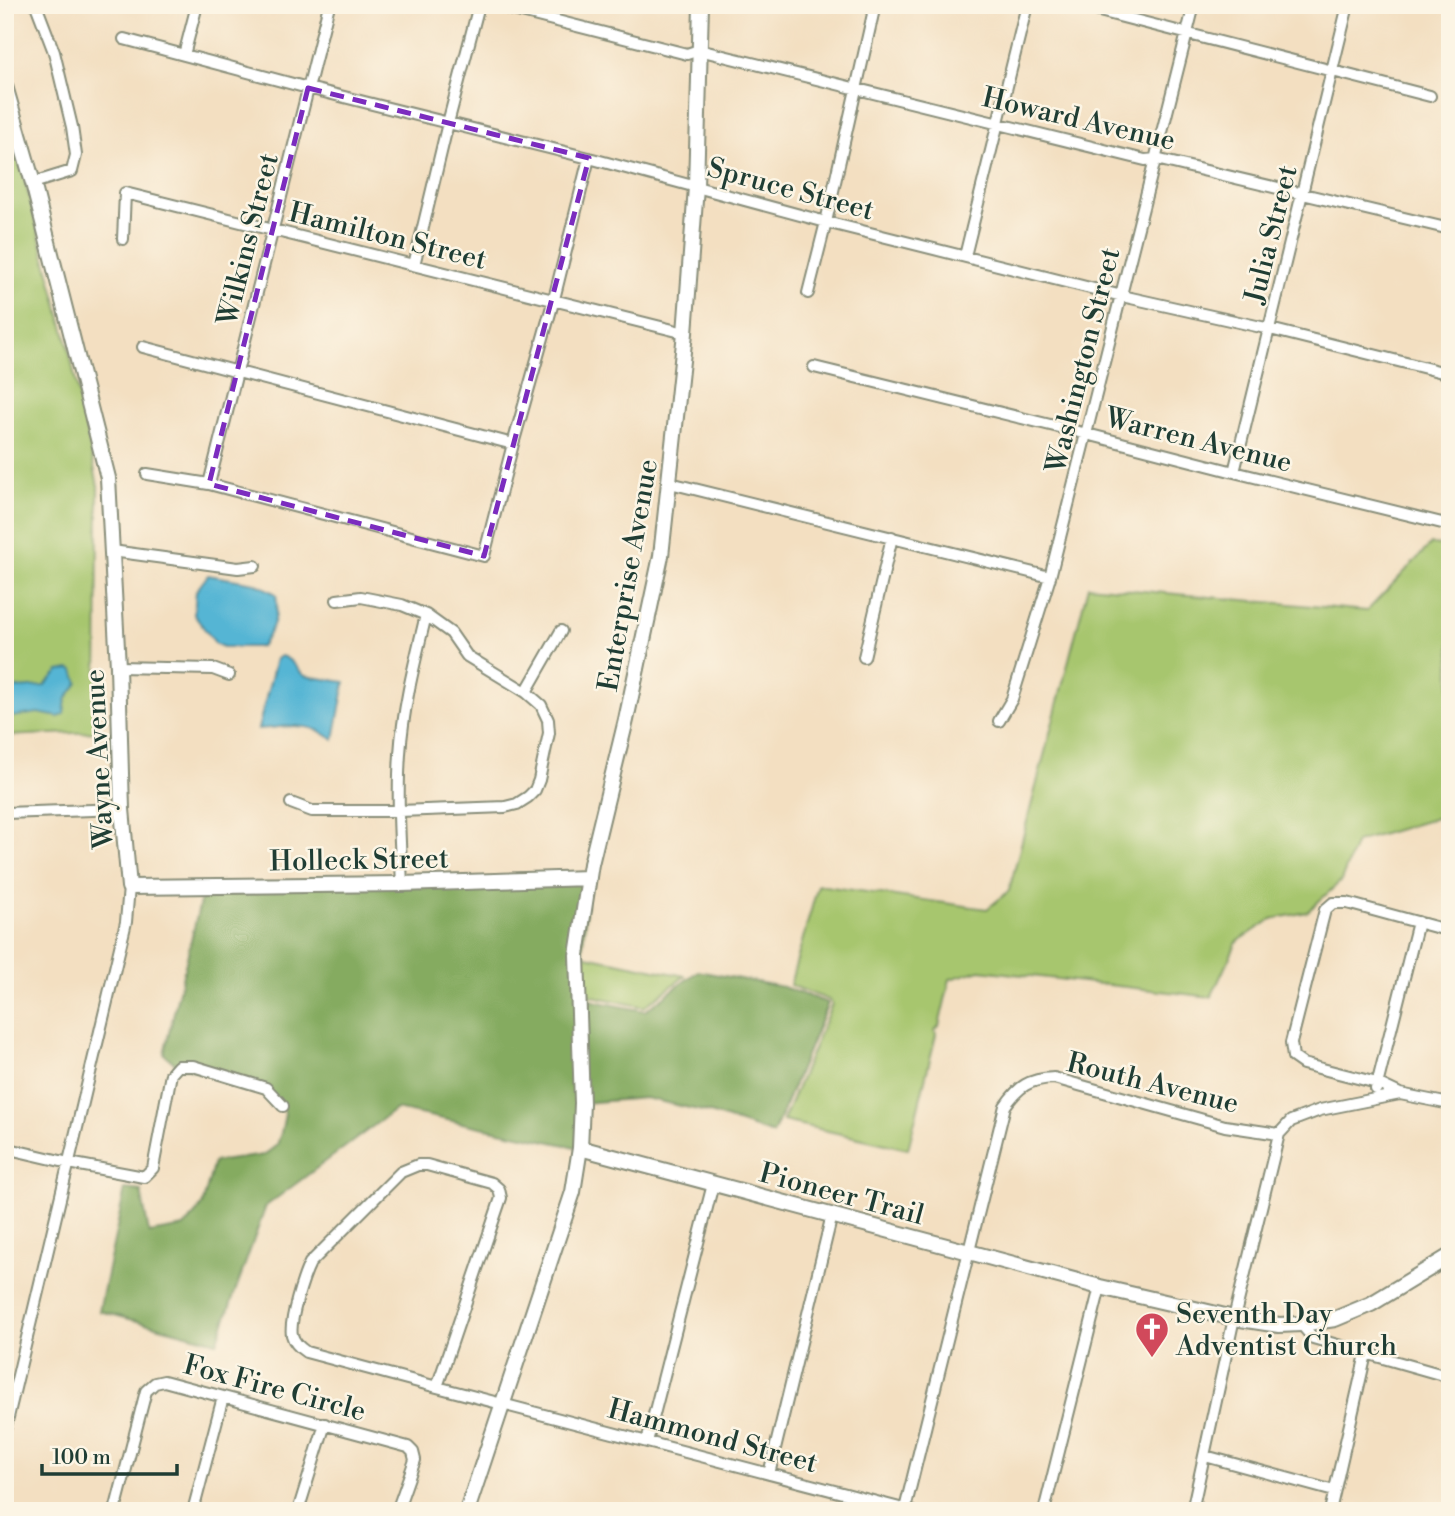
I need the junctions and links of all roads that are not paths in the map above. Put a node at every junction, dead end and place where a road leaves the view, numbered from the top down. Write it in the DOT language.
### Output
graph roads {
  1 [pos="36,5"];
  2 [pos="197,5"];
  3 [pos="329,5"];
  4 [pos="479,5"];
  5 [pos="494,5"];
  6 [pos="701,5"];
  7 [pos="875,5"];
  8 [pos="1027,5"];
  9 [pos="1076,5"];
  10 [pos="1194,5"];
  11 [pos="1348,5"];
  12 [pos="1187,34"];
  13 [pos="124,39"];
  14 [pos="699,51"];
  15 [pos="184,55"];
  16 [pos="1332,71"];
  17 [pos="5,86"];
  18 [pos="308,88"];
  19 [pos="855,88"];
  20 [pos="1430,96"];
  21 [pos="449,123"];
  22 [pos="998,124"];
  23 [pos="589,158"];
  24 [pos="1156,159"];
  25 [pos="33,183"];
  26 [pos="696,187"];
  27 [pos="1303,193"];
  28 [pos="826,222"];
  29 [pos="272,229"];
  30 [pos="1450,229"];
  31 [pos="123,239"];
  32 [pos="965,256"];
  33 [pos="414,265"];
  34 [pos="808,293"];
  35 [pos="1122,296"];
  36 [pos="554,299"];
  37 [pos="1270,329"];
  38 [pos="685,333"];
  39 [pos="143,347"];
  40 [pos="814,368"];
  41 [pos="237,372"];
  42 [pos="1450,374"];
  43 [pos="1087,433"];
  44 [pos="513,444"];
  45 [pos="1234,472"];
  46 [pos="147,474"];
  47 [pos="670,483"];
  48 [pos="209,484"];
  49 [pos="1450,525"];
  50 [pos="892,537"];
  51 [pos="111,551"];
  52 [pos="255,566"];
  53 [pos="1050,577"];
  54 [pos="337,600"];
  55 [pos="426,615"];
  56 [pos="561,631"];
  57 [pos="864,657"];
  58 [pos="118,667"];
  59 [pos="229,675"];
  60 [pos="526,692"];
  61 [pos="999,721"];
  62 [pos="290,803"];
  63 [pos="122,809"];
  64 [pos="399,811"];
  65 [pos="5,813"];
  66 [pos="589,878"];
  67 [pos="402,884"];
  68 [pos="129,887"];
  69 [pos="1418,922"];
  70 [pos="1450,930"];
  71 [pos="1377,1083"];
  72 [pos="1400,1094"];
  73 [pos="1373,1099"];
  74 [pos="1450,1104"];
  75 [pos="283,1106"];
  76 [pos="1279,1134"];
  77 [pos="5,1147"];
  78 [pos="580,1149"];
  79 [pos="69,1163"];
  80 [pos="713,1184"];
  81 [pos="832,1215"];
  82 [pos="970,1252"];
  83 [pos="1450,1256"];
  84 [pos="1100,1287"];
  85 [pos="1234,1318"];
  86 [pos="1301,1324"];
  87 [pos="1366,1354"];
  88 [pos="1450,1377"];
  89 [pos="436,1387"];
  90 [pos="223,1397"];
  91 [pos="502,1404"];
  92 [pos="325,1424"];
  93 [pos="5,1430"];
  94 [pos="647,1442"];
  95 [pos="1205,1456"];
  96 [pos="769,1474"];
  97 [pos="1334,1490"];
  98 [pos="909,1510"];
  99 [pos="115,1511"];
  100 [pos="193,1511"];
  101 [pos="298,1511"];
  102 [pos="397,1511"];
  103 [pos="467,1511"];
  104 [pos="1044,1511"];
  105 [pos="1192,1511"];
  106 [pos="1330,1511"];
  1 -- 25 [label="street"];
  2 -- 15 [label="street"];
  3 -- 18 [label="street, Wilkins Street"];
  4 -- 21 [label="street"];
  5 -- 14 [label="street, Howard Avenue"];
  6 -- 14 [label="street, Enterprise Avenue"];
  7 -- 19 [label="street"];
  8 -- 22 [label="street"];
  9 -- 12 [label="street"];
  10 -- 12 [label="street, Washington Street"];
  11 -- 16 [label="street, Julia Street"];
  12 -- 16 [label="street"];
  12 -- 24 [label="street, Washington Street"];
  13 -- 15 [label="street, Spruce Street"];
  14 -- 19 [label="street, Howard Avenue"];
  14 -- 26 [label="street, Enterprise Avenue"];
  15 -- 18 [label="street, Spruce Street"];
  16 -- 20 [label="street"];
  16 -- 27 [label="street, Julia Street"];
  17 -- 25 [label="street, Wayne Avenue"];
  18 -- 21 [label="street, Spruce Street"];
  18 -- 29 [label="street, Wilkins Street"];
  19 -- 22 [label="street, Howard Avenue"];
  19 -- 28 [label="street"];
  21 -- 23 [label="street, Spruce Street"];
  21 -- 33 [label="street"];
  22 -- 24 [label="street, Howard Avenue"];
  22 -- 32 [label="street"];
  23 -- 26 [label="street, Spruce Street"];
  23 -- 36 [label="street"];
  24 -- 27 [label="street, Howard Avenue"];
  24 -- 35 [label="street, Washington Street"];
  25 -- 51 [label="street, Wayne Avenue"];
  26 -- 28 [label="street, Spruce Street"];
  26 -- 38 [label="street, Enterprise Avenue"];
  27 -- 30 [label="street, Howard Avenue"];
  27 -- 37 [label="street, Julia Street"];
  28 -- 32 [label="street, Spruce Street"];
  28 -- 34 [label="street"];
  29 -- 31 [label="street, Hamilton Street"];
  29 -- 33 [label="street, Hamilton Street"];
  29 -- 41 [label="street, Wilkins Street"];
  32 -- 35 [label="street, Spruce Street"];
  33 -- 36 [label="street, Hamilton Street"];
  35 -- 37 [label="street, Spruce Street"];
  35 -- 43 [label="street, Washington Street"];
  36 -- 38 [label="street, Hamilton Street"];
  36 -- 44 [label="street"];
  37 -- 42 [label="street, Spruce Street"];
  37 -- 45 [label="street, Julia Street"];
  38 -- 47 [label="street, Enterprise Avenue"];
  39 -- 41 [label="street"];
  40 -- 43 [label="street, Warren Avenue"];
  41 -- 44 [label="street"];
  41 -- 48 [label="street, Wilkins Street"];
  43 -- 45 [label="street, Warren Avenue"];
  43 -- 53 [label="street, Washington Street"];
  44 -- 48 [label="street"];
  45 -- 49 [label="street, Warren Avenue"];
  46 -- 48 [label="street"];
  47 -- 50 [label="street"];
  47 -- 66 [label="street, Enterprise Avenue"];
  50 -- 53 [label="street"];
  50 -- 57 [label="street"];
  51 -- 52 [label="street"];
  51 -- 58 [label="street, Wayne Avenue"];
  53 -- 61 [label="street, Washington Street"];
  54 -- 55 [label="street"];
  55 -- 60 [label="street"];
  55 -- 64 [label="street"];
  56 -- 60 [label="street"];
  58 -- 59 [label="street"];
  58 -- 63 [label="street, Wayne Avenue"];
  60 -- 64 [label="street"];
  62 -- 64 [label="street"];
  63 -- 65 [label="street"];
  63 -- 68 [label="street, Wayne Avenue"];
  64 -- 67 [label="street"];
  66 -- 67 [label="street, Holleck Street"];
  66 -- 78 [label="street, Enterprise Avenue"];
  67 -- 68 [label="street, Holleck Street"];
  68 -- 79 [label="street, Wayne Avenue"];
  69 -- 70 [label="street"];
  69 -- 71 [label="street"];
  69 -- 71 [label="street"];
  71 -- 72 [label="street"];
  71 -- 73 [label="street"];
  72 -- 73 [label="street"];
  72 -- 74 [label="street"];
  73 -- 76 [label="street"];
  75 -- 79 [label="street"];
  76 -- 82 [label="street, Routh Avenue"];
  76 -- 85 [label="street"];
  77 -- 79 [label="street"];
  78 -- 80 [label="street, Pioneer Trail"];
  78 -- 91 [label="street"];
  79 -- 93 [label="street, Wayne Avenue"];
  80 -- 81 [label="street, Pioneer Trail"];
  80 -- 94 [label="street"];
  81 -- 82 [label="street, Pioneer Trail"];
  81 -- 96 [label="street"];
  82 -- 84 [label="street, Pioneer Trail"];
  82 -- 98 [label="street, Routh Avenue"];
  83 -- 86 [label="street, Pioneer Trail"];
  84 -- 85 [label="street, Pioneer Trail"];
  84 -- 104 [label="street"];
  85 -- 86 [label="street, Pioneer Trail"];
  85 -- 95 [label="street"];
  86 -- 87 [label="street"];
  87 -- 88 [label="street"];
  87 -- 97 [label="street"];
  89 -- 89 [label="street, Hammond Street"];
  89 -- 91 [label="street, Hammond Street"];
  90 -- 92 [label="street, Fox Fire Circle"];
  90 -- 99 [label="street, Fox Fire Circle"];
  90 -- 100 [label="street"];
  91 -- 94 [label="street, Hammond Street"];
  91 -- 103 [label="street"];
  92 -- 101 [label="street"];
  92 -- 102 [label="street, Fox Fire Circle"];
  94 -- 96 [label="street, Hammond Street"];
  95 -- 97 [label="street"];
  95 -- 105 [label="street"];
  96 -- 98 [label="street, Hammond Street"];
  97 -- 106 [label="street"];
}
